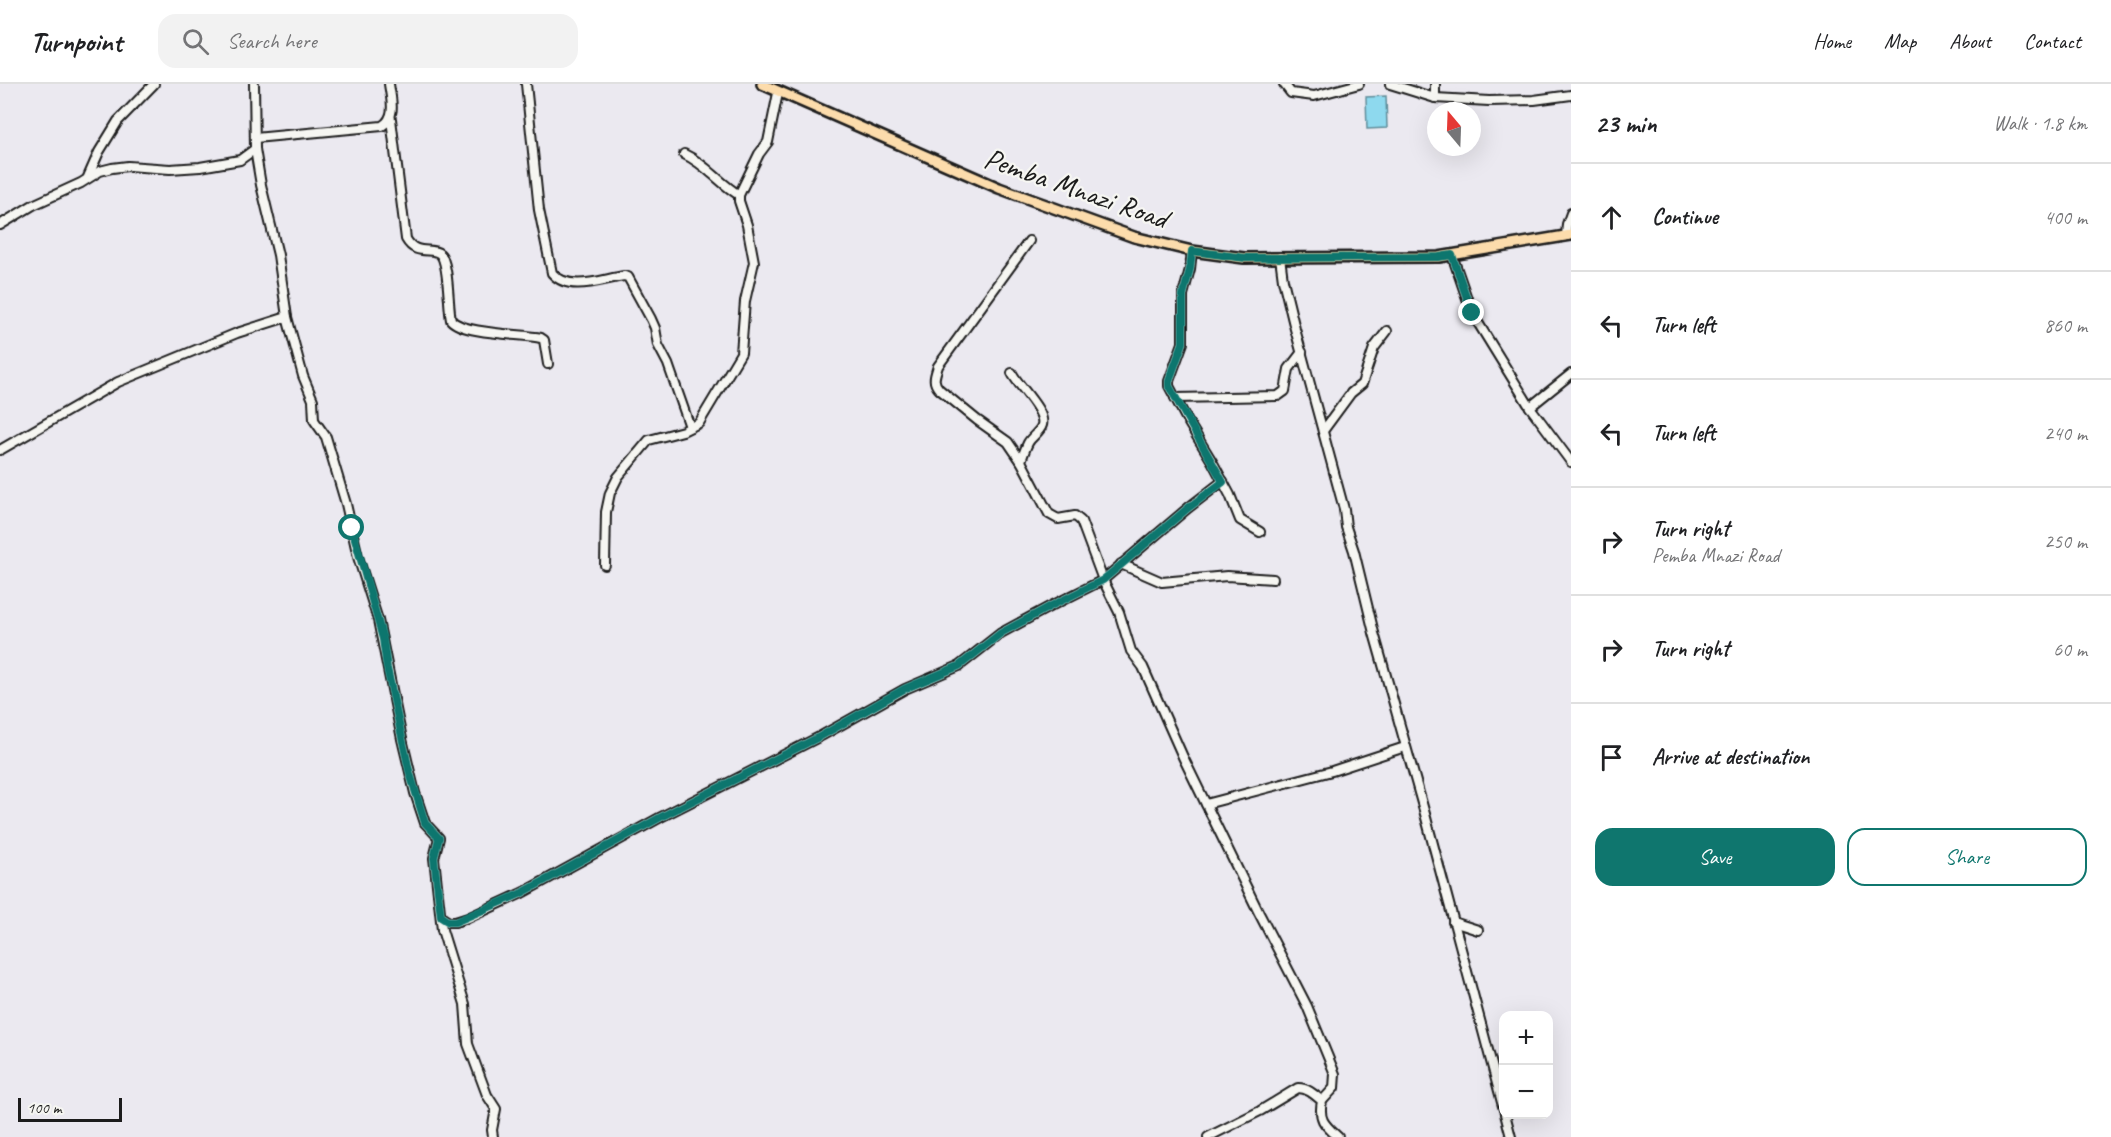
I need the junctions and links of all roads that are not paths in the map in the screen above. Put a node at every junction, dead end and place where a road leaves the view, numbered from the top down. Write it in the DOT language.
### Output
graph roads {
  1 [pos="154,84"];
  2 [pos="254,84"];
  3 [pos="389,84"];
  4 [pos="526,84"];
  5 [pos="762,84"];
  6 [pos="1284,84"];
  7 [pos="1359,84"];
  8 [pos="1390,84"];
  9 [pos="1435,84"];
  10 [pos="778,93"];
  11 [pos="1571,95"];
  12 [pos="1435,98"];
  13 [pos="391,119"];
  14 [pos="255,138"];
  15 [pos="255,148"];
  16 [pos="684,154"];
  17 [pos="88,177"];
  18 [pos="739,195"];
  19 [pos="1571,213"];
  20 [pos="0,225"];
  21 [pos="1568,236"];
  22 [pos="1029,241"];
  23 [pos="1192,251"];
  24 [pos="1452,255"];
  25 [pos="1280,257"];
  26 [pos="287,317"];
  27 [pos="1387,331"];
  28 [pos="1302,352"];
  29 [pos="548,364"];
  30 [pos="1012,373"];
  31 [pos="1571,374"];
  32 [pos="1175,398"];
  33 [pos="1530,407"];
  34 [pos="690,427"];
  35 [pos="1323,430"];
  36 [pos="0,450"];
  37 [pos="1021,461"];
  38 [pos="1571,462"];
  39 [pos="1223,482"];
  40 [pos="1260,532"];
  41 [pos="1121,564"];
  42 [pos="605,565"];
  43 [pos="1273,579"];
  44 [pos="1103,580"];
  45 [pos="1405,747"];
  46 [pos="1206,804"];
  47 [pos="441,917"];
  48 [pos="1453,922"];
  49 [pos="1478,930"];
  50 [pos="1499,1095"];
  51 [pos="1322,1101"];
  52 [pos="1506,1119"];
  53 [pos="493,1137"];
  54 [pos="1208,1137"];
  55 [pos="1338,1137"];
  56 [pos="1511,1137"];
  1 -- 17 [label="street"];
  2 -- 14 [label="street"];
  3 -- 13 [label="street"];
  4 -- 34 [label="street"];
  5 -- 10 [label="main road, Pemba Mnazi Road"];
  6 -- 7 [label="street"];
  8 -- 12 [label="street"];
  9 -- 12 [label="street"];
  10 -- 18 [label="street"];
  10 -- 23 [label="main road, Pemba Mnazi Road"];
  11 -- 12 [label="street"];
  13 -- 14 [label="street"];
  13 -- 29 [label="street"];
  14 -- 15 [label="street"];
  15 -- 17 [label="street"];
  15 -- 26 [label="street"];
  16 -- 18 [label="street"];
  17 -- 20 [label="street"];
  18 -- 34 [label="street"];
  19 -- 21 [label="street"];
  21 -- 24 [label="main road, Pemba Mnazi Road"];
  22 -- 37 [label="street"];
  23 -- 25 [label="main road, Pemba Mnazi Road"];
  23 -- 32 [label="street"];
  24 -- 25 [label="main road, Pemba Mnazi Road"];
  24 -- 33 [label="street"];
  25 -- 28 [label="street"];
  26 -- 36 [label="street"];
  26 -- 47 [label="street"];
  27 -- 35 [label="street"];
  28 -- 32 [label="street"];
  28 -- 35 [label="street"];
  30 -- 37 [label="street"];
  31 -- 33 [label="street"];
  32 -- 39 [label="street"];
  33 -- 38 [label="street"];
  34 -- 42 [label="street"];
  35 -- 45 [label="street"];
  37 -- 44 [label="street"];
  39 -- 40 [label="street"];
  39 -- 41 [label="street"];
  41 -- 43 [label="street"];
  41 -- 44 [label="street"];
  44 -- 46 [label="street"];
  44 -- 47 [label="street"];
  45 -- 46 [label="street"];
  45 -- 48 [label="street"];
  46 -- 51 [label="street"];
  47 -- 53 [label="street"];
  48 -- 49 [label="street"];
  48 -- 50 [label="street"];
  51 -- 54 [label="street"];
  51 -- 55 [label="street"];
  52 -- 56 [label="street"];
}
